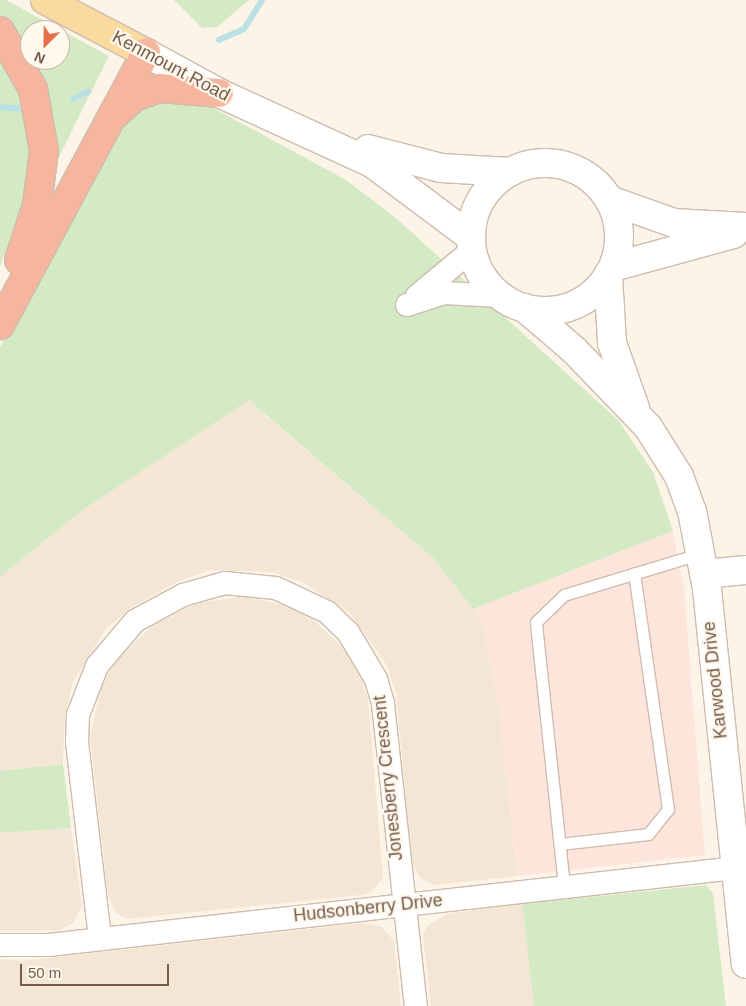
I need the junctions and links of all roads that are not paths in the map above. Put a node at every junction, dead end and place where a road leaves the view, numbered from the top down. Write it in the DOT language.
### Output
graph roads {
  1 [pos="45,0"];
  2 [pos="0,30"];
  3 [pos="139,49"];
  4 [pos="219,93"];
  5 [pos="109,121"];
  6 [pos="300,127"];
  7 [pos="510,172"];
  8 [pos="609,200"];
  9 [pos="746,227"];
  10 [pos="746,231"];
  11 [pos="471,244"];
  12 [pos="21,256"];
  13 [pos="610,271"];
  14 [pos="0,288"];
  15 [pos="500,296"];
  16 [pos="525,308"];
  17 [pos="0,326"];
  18 [pos="636,412"];
  19 [pos="703,564"];
  20 [pos="746,570"];
  21 [pos="634,573"];
  22 [pos="560,844"];
  23 [pos="736,868"];
  24 [pos="564,886"];
  25 [pos="405,904"];
  26 [pos="100,938"];
  27 [pos="0,945"];
  28 [pos="746,964"];
  29 [pos="416,1006"];
  1 -- 3 [label="main road, Kenmount Road"];
  2 -- 12 [label="highway"];
  3 -- 4 [label="main road, Kenmount Road"];
  3 -- 5 [label="highway"];
  3 -- 12 [label="highway"];
  4 -- 5 [label="highway"];
  4 -- 6 [label="main road, Kenmount Road"];
  5 -- 17 [label="highway"];
  6 -- 7 [label="main road, Kenmount Road"];
  6 -- 11 [label="main road, Kenmount Road"];
  7 -- 8 [label="main road"];
  7 -- 11 [label="main road"];
  8 -- 9 [label="main road"];
  8 -- 13 [label="main road"];
  10 -- 13 [label="main road"];
  11 -- 15 [label="main road"];
  11 -- 15 [label="street"];
  12 -- 14 [label="highway"];
  13 -- 16 [label="main road"];
  13 -- 18 [label="main road, Karwood Drive"];
  15 -- 16 [label="main road"];
  16 -- 18 [label="main road, Karwood Drive"];
  18 -- 19 [label="main road, Karwood Drive"];
  19 -- 20 [label="main road"];
  19 -- 21 [label="lane"];
  19 -- 23 [label="main road, Karwood Drive"];
  21 -- 22 [label="lane"];
  21 -- 22 [label="lane"];
  22 -- 24 [label="lane"];
  23 -- 24 [label="street, Hudsonberry Drive"];
  23 -- 28 [label="main road, Karwood Drive"];
  24 -- 25 [label="street, Hudsonberry Drive"];
  25 -- 26 [label="street, Hudsonberry Drive"];
  25 -- 26 [label="street, Jonesberry Crescent"];
  25 -- 29 [label="street, Jonesberry Crescent"];
  26 -- 27 [label="street, Hudsonberry Drive"];
}
